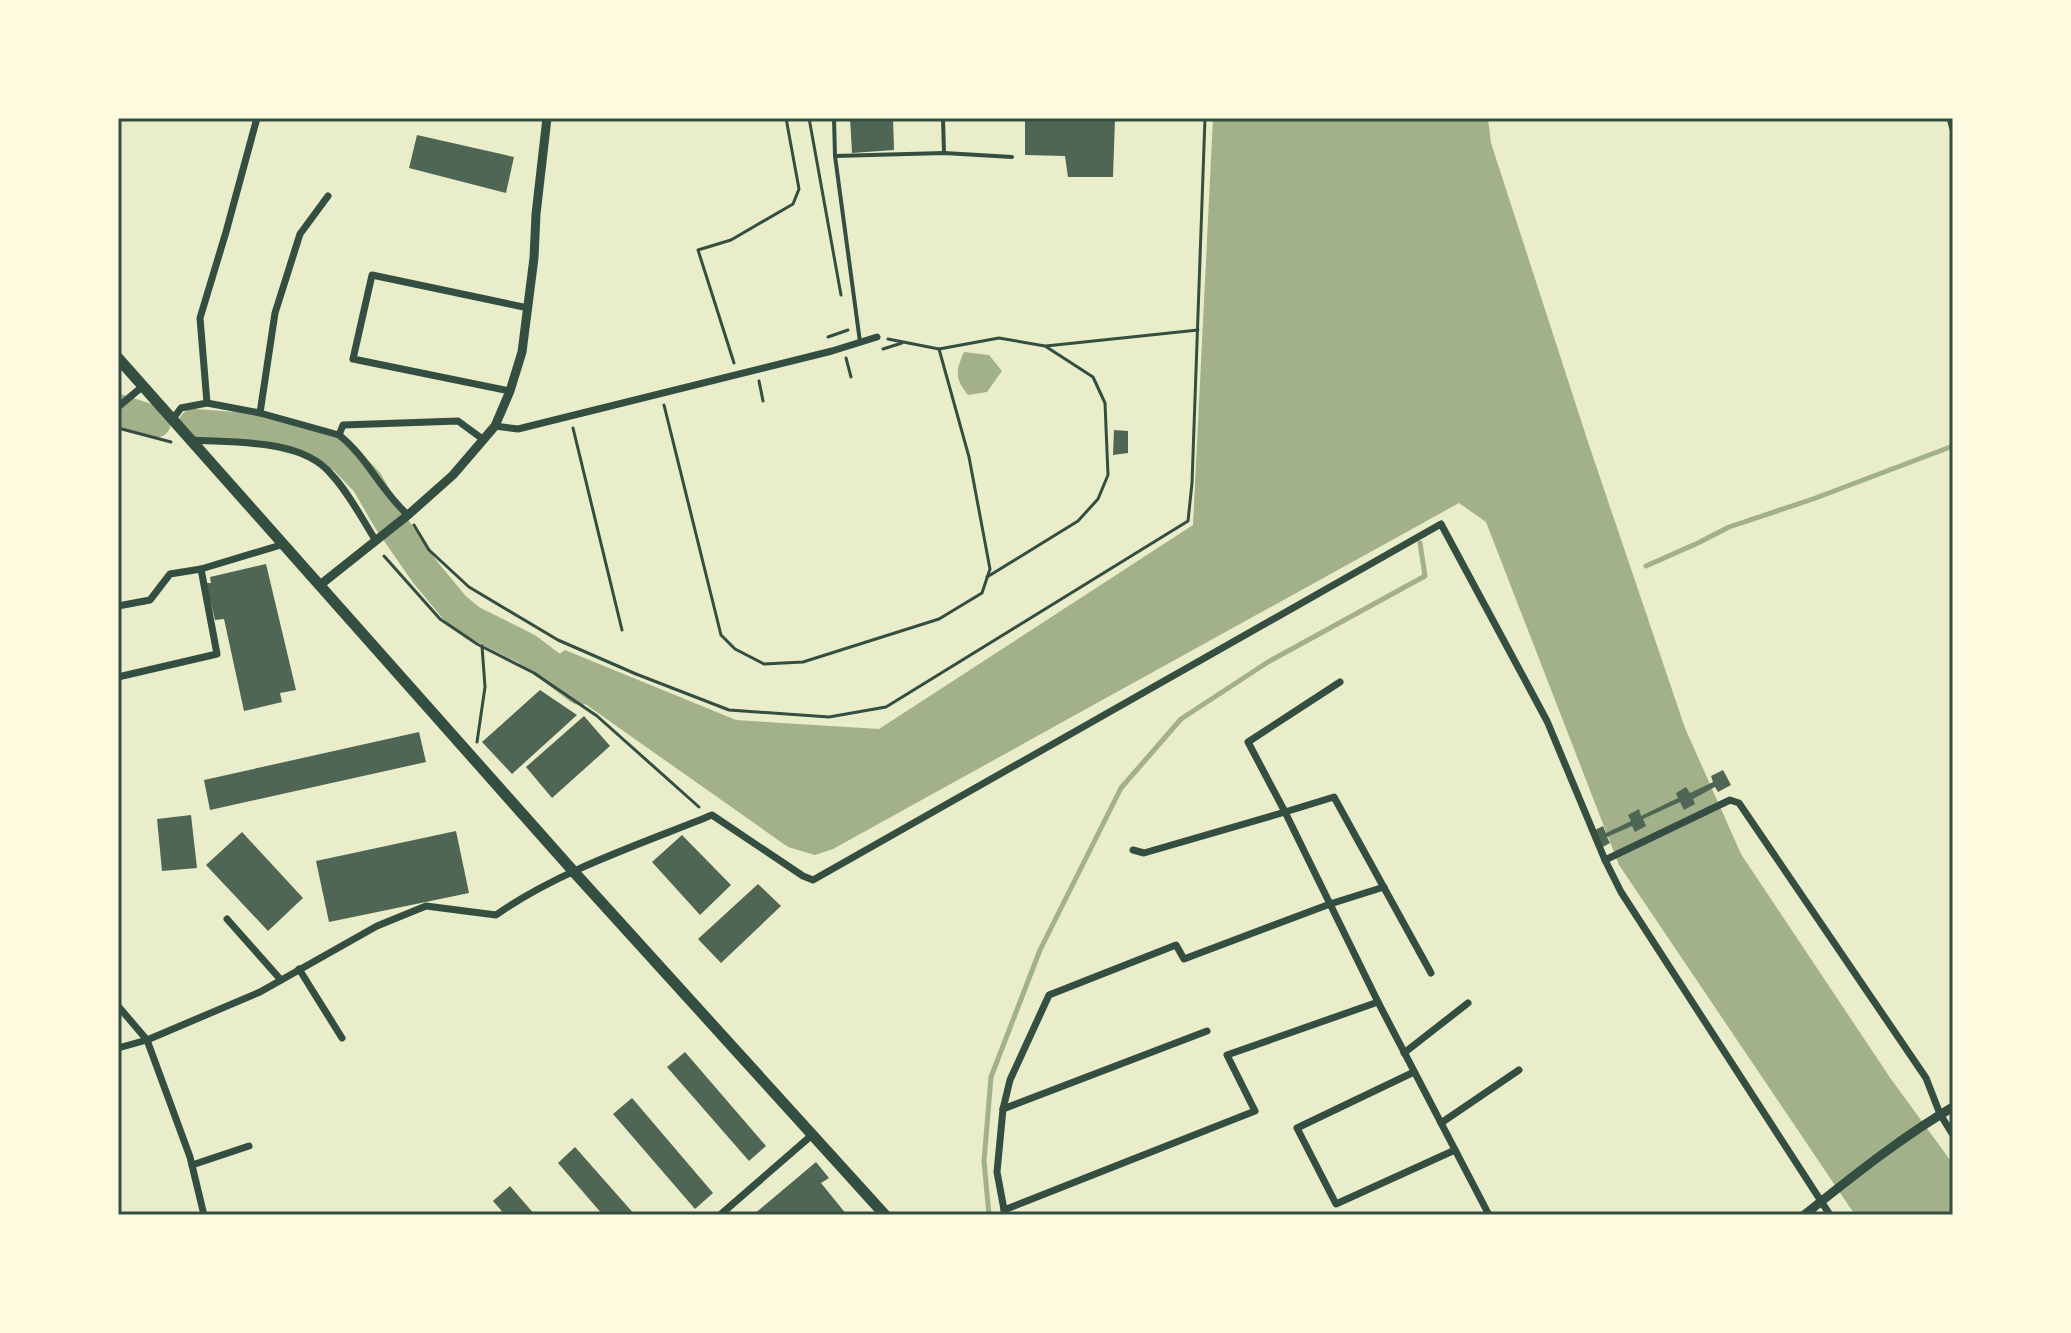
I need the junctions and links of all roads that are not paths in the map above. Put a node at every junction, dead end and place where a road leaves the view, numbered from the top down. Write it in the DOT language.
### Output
graph roads {
  1 [pos="257,118"];
  2 [pos="547,118"];
  3 [pos="834,118"];
  4 [pos="943,118"];
  5 [pos="1950,118"];
  6 [pos="1953,129"];
  7 [pos="944,153"];
  8 [pos="835,156"];
  9 [pos="1012,157"];
  10 [pos="328,196"];
  11 [pos="528,308"];
  12 [pos="877,337"];
  13 [pos="860,342"];
  14 [pos="118,358"];
  15 [pos="142,387"];
  16 [pos="510,391"];
  17 [pos="207,403"];
  18 [pos="118,407"];
  19 [pos="260,413"];
  20 [pos="172,420"];
  21 [pos="495,426"];
  22 [pos="339,435"];
  23 [pos="484,440"];
  24 [pos="184,442"];
  25 [pos="404,518"];
  26 [pos="379,539"];
  27 [pos="284,544"];
  28 [pos="201,569"];
  29 [pos="320,585"];
  30 [pos="118,606"];
  31 [pos="118,677"];
  32 [pos="1340,682"];
  33 [pos="1285,812"];
  34 [pos="1133,850"];
  35 [pos="1609,858"];
  36 [pos="574,872"];
  37 [pos="1384,887"];
  38 [pos="1330,904"];
  39 [pos="227,919"];
  40 [pos="299,969"];
  41 [pos="1431,973"];
  42 [pos="281,980"];
  43 [pos="1378,1002"];
  44 [pos="1468,1003"];
  45 [pos="118,1006"];
  46 [pos="1207,1031"];
  47 [pos="342,1038"];
  48 [pos="147,1040"];
  49 [pos="118,1048"];
  50 [pos="1404,1053"];
  51 [pos="1519,1070"];
  52 [pos="1414,1072"];
  53 [pos="1953,1107"];
  54 [pos="1003,1109"];
  55 [pos="1940,1114"];
  56 [pos="1441,1123"];
  57 [pos="812,1135"];
  58 [pos="1953,1135"];
  59 [pos="249,1146"];
  60 [pos="1455,1150"];
  61 [pos="192,1165"];
  62 [pos="1820,1202"];
  63 [pos="1004,1212"];
  64 [pos="204,1215"];
  65 [pos="720,1215"];
  66 [pos="885,1215"];
  67 [pos="1489,1215"];
  68 [pos="1804,1215"];
  69 [pos="1830,1215"];
  1 -- 17 [label="street"];
  2 -- 11 [label="street"];
  3 -- 8 [label="lane"];
  4 -- 7 [label="lane"];
  5 -- 6 [label="street"];
  7 -- 8 [label="lane"];
  7 -- 9 [label="lane"];
  8 -- 13 [label="lane"];
  10 -- 19 [label="street"];
  11 -- 16 [label="street"];
  11 -- 16 [label="street"];
  12 -- 13 [label="street"];
  13 -- 21 [label="street"];
  14 -- 15 [label="main road"];
  15 -- 18 [label="street"];
  15 -- 20 [label="main road"];
  16 -- 21 [label="street"];
  17 -- 19 [label="street"];
  17 -- 20 [label="street"];
  19 -- 22 [label="street"];
  20 -- 24 [label="main road"];
  21 -- 23 [label="street"];
  22 -- 23 [label="street"];
  22 -- 25 [label="street"];
  23 -- 25 [label="street"];
  24 -- 26 [label="street"];
  24 -- 27 [label="main road"];
  25 -- 26 [label="street"];
  26 -- 29 [label="street"];
  27 -- 28 [label="street"];
  27 -- 29 [label="main road"];
  28 -- 30 [label="street"];
  28 -- 31 [label="street"];
  29 -- 36 [label="main road"];
  32 -- 33 [label="street"];
  33 -- 34 [label="street"];
  33 -- 37 [label="street"];
  33 -- 38 [label="street"];
  35 -- 36 [label="street"];
  35 -- 55 [label="street"];
  35 -- 62 [label="street"];
  36 -- 40 [label="street"];
  36 -- 57 [label="main road"];
  37 -- 38 [label="street"];
  37 -- 41 [label="street"];
  38 -- 43 [label="street"];
  38 -- 54 [label="street"];
  39 -- 42 [label="street"];
  40 -- 42 [label="street"];
  40 -- 47 [label="street"];
  42 -- 48 [label="street"];
  43 -- 50 [label="street"];
  43 -- 63 [label="street"];
  44 -- 50 [label="street"];
  45 -- 48 [label="street"];
  46 -- 54 [label="street"];
  48 -- 49 [label="street"];
  48 -- 61 [label="street"];
  50 -- 52 [label="street"];
  51 -- 56 [label="street"];
  52 -- 56 [label="street"];
  52 -- 60 [label="street"];
  53 -- 55 [label="street"];
  54 -- 63 [label="street"];
  55 -- 58 [label="street"];
  55 -- 62 [label="street"];
  56 -- 60 [label="street"];
  57 -- 65 [label="street"];
  57 -- 66 [label="main road"];
  59 -- 61 [label="street"];
  60 -- 67 [label="street"];
  61 -- 64 [label="street"];
  62 -- 68 [label="street"];
  62 -- 69 [label="street"];
}
